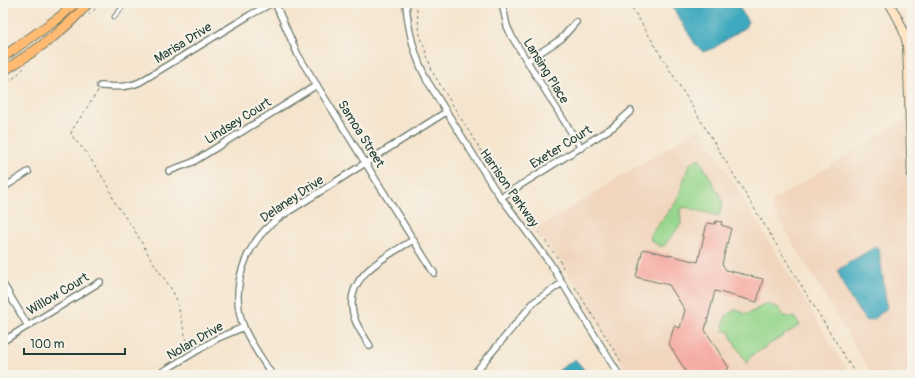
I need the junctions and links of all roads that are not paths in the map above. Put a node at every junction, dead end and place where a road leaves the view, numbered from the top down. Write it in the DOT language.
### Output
graph roads {
  1 [pos="75,3"];
  2 [pos="88,3"];
  3 [pos="126,3"];
  4 [pos="273,3"];
  5 [pos="406,3"];
  6 [pos="502,3"];
  7 [pos="889,3"];
  8 [pos="114,17"];
  9 [pos="576,22"];
  10 [pos="3,57"];
  11 [pos="527,61"];
  12 [pos="3,71"];
  13 [pos="911,77"];
  14 [pos="317,85"];
  15 [pos="100,86"];
  16 [pos="631,111"];
  17 [pos="446,112"];
  18 [pos="581,148"];
  19 [pos="366,163"];
  20 [pos="169,170"];
  21 [pos="28,172"];
  22 [pos="912,179"];
  23 [pos="3,188"];
  24 [pos="500,198"];
  25 [pos="413,240"];
  26 [pos="434,274"];
  27 [pos="100,282"];
  28 [pos="562,283"];
  29 [pos="3,284"];
  30 [pos="28,326"];
  31 [pos="244,327"];
  32 [pos="3,341"];
  33 [pos="370,346"];
  34 [pos="161,374"];
  35 [pos="272,375"];
  36 [pos="473,375"];
  37 [pos="619,375"];
  1 -- 10 [label="main road"];
  2 -- 12 [label="main road"];
  3 -- 8 [label="lane"];
  4 -- 14 [label="street, Samoa Street"];
  4 -- 15 [label="street, Marisa Drive"];
  5 -- 17 [label="street, Harrison Parkway"];
  6 -- 11 [label="street, Lansing Place"];
  7 -- 13 [label="street"];
  9 -- 11 [label="street"];
  11 -- 18 [label="street, Lansing Place"];
  13 -- 22 [label="street"];
  14 -- 19 [label="street, Samoa Street"];
  14 -- 20 [label="street, Lindsey Court"];
  16 -- 18 [label="street, Exeter Court"];
  17 -- 19 [label="street, Delaney Drive"];
  17 -- 24 [label="street, Harrison Parkway"];
  18 -- 24 [label="street, Exeter Court"];
  19 -- 25 [label="street, Samoa Street"];
  19 -- 31 [label="street, Delaney Drive"];
  21 -- 23 [label="street"];
  24 -- 28 [label="street, Harrison Parkway"];
  25 -- 26 [label="street, Samoa Street"];
  25 -- 33 [label="street"];
  27 -- 30 [label="street, Willow Court"];
  28 -- 36 [label="street"];
  28 -- 37 [label="street, Harrison Parkway"];
  29 -- 30 [label="street"];
  30 -- 32 [label="street, Willow Court"];
  31 -- 34 [label="street, Nolan Drive"];
  31 -- 35 [label="street, Delaney Drive"];
}
